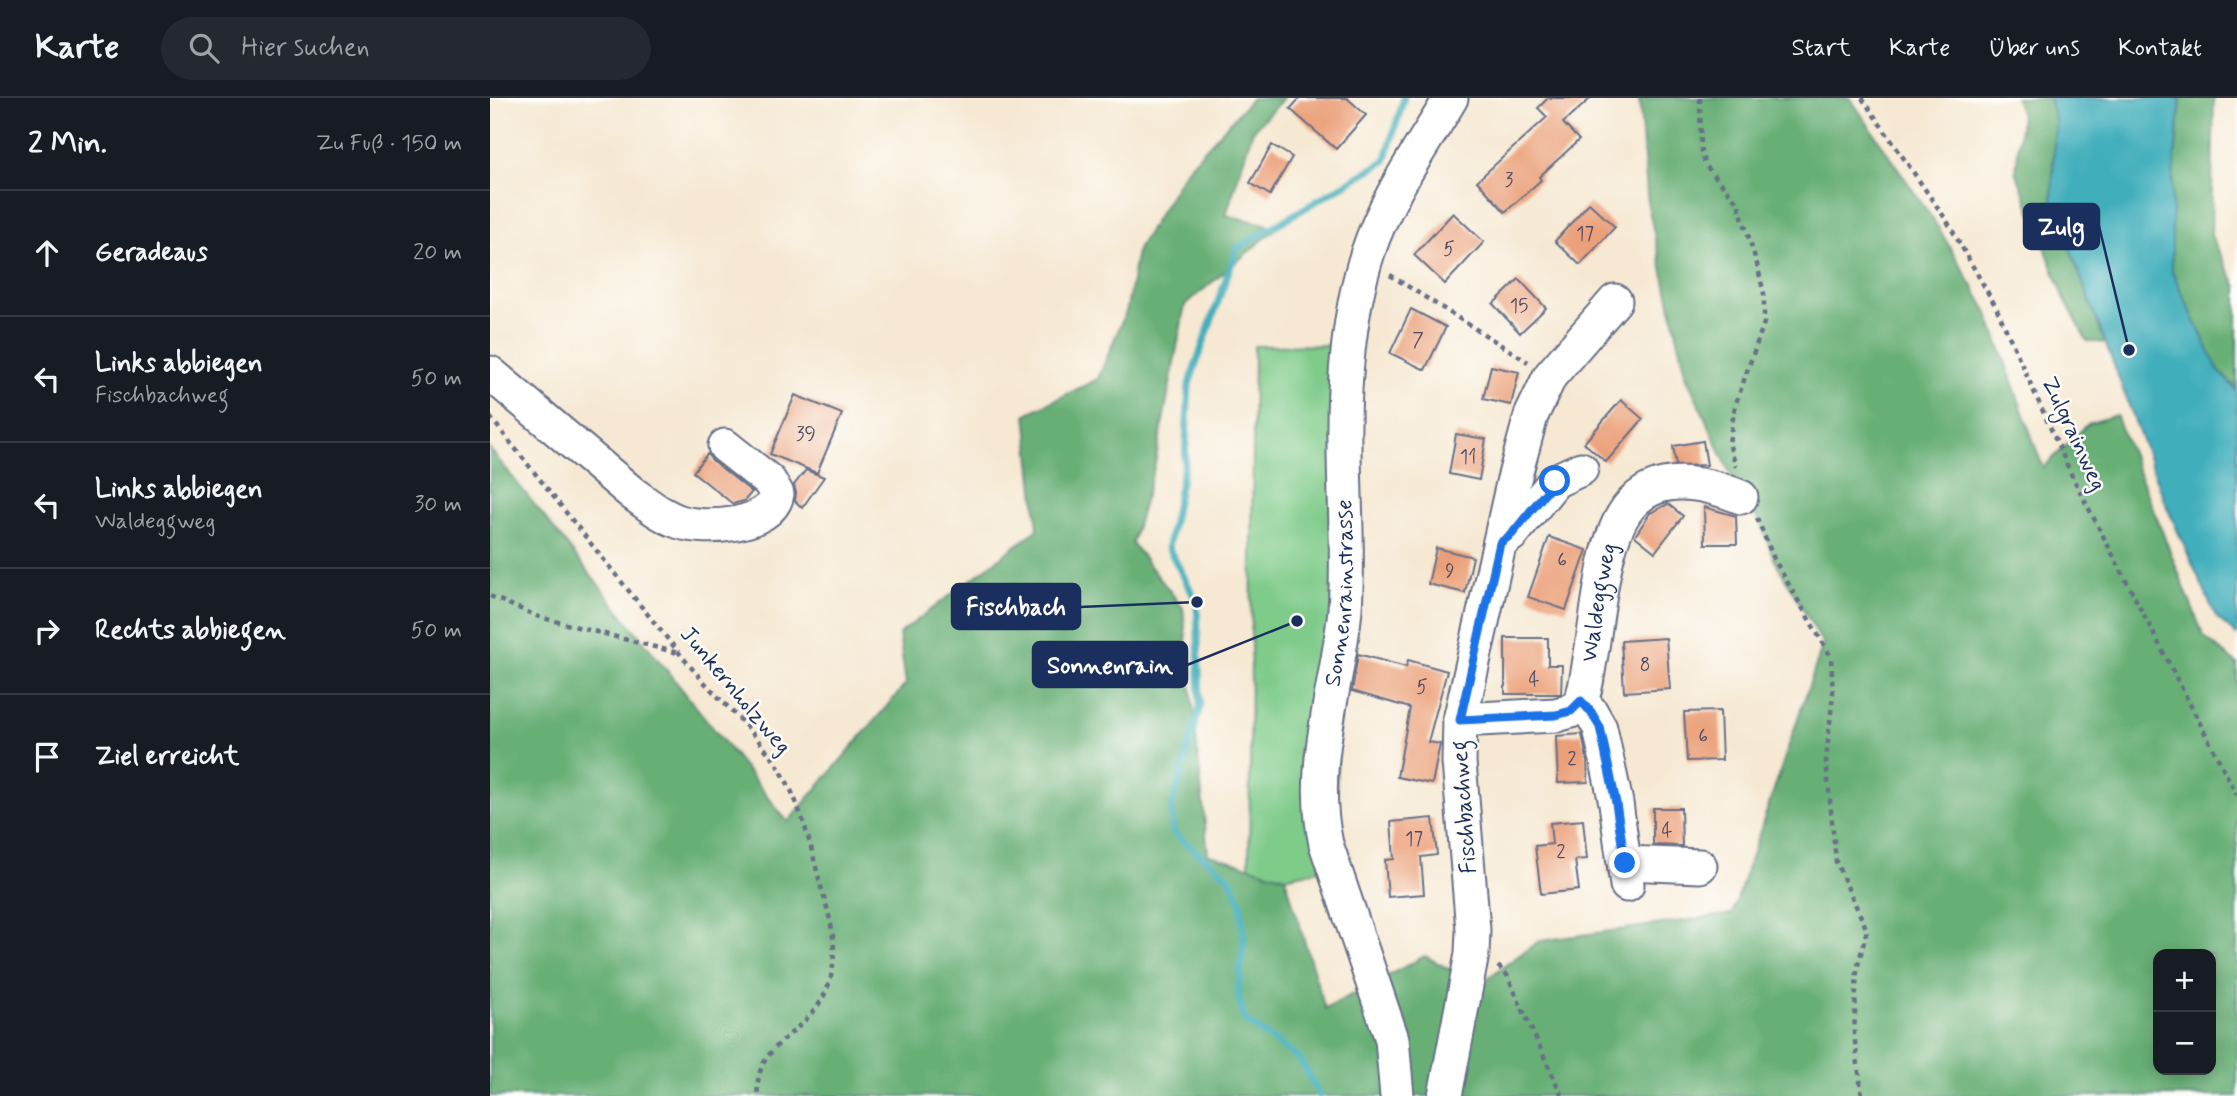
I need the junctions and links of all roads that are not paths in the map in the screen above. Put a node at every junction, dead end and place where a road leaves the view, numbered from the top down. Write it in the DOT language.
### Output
graph roads {
  1 [pos="1451,98"];
  2 [pos="1615,301"];
  3 [pos="490,373"];
  4 [pos="725,446"];
  5 [pos="1581,469"];
  6 [pos="1739,482"];
  7 [pos="1500,543"];
  8 [pos="1581,701"];
  9 [pos="1460,720"];
  10 [pos="1700,866"];
  11 [pos="1397,1096"];
  12 [pos="1446,1096"];
  1 -- 11 [label="street, Sonnenrainstrasse"];
  2 -- 7 [label="street, Fischbachweg"];
  3 -- 4 [label="street"];
  5 -- 7 [label="street"];
  6 -- 8 [label="street, Waldeggweg"];
  7 -- 9 [label="street, Fischbachweg"];
  8 -- 9 [label="street"];
  8 -- 10 [label="street"];
  9 -- 12 [label="street, Fischbachweg"];
}
